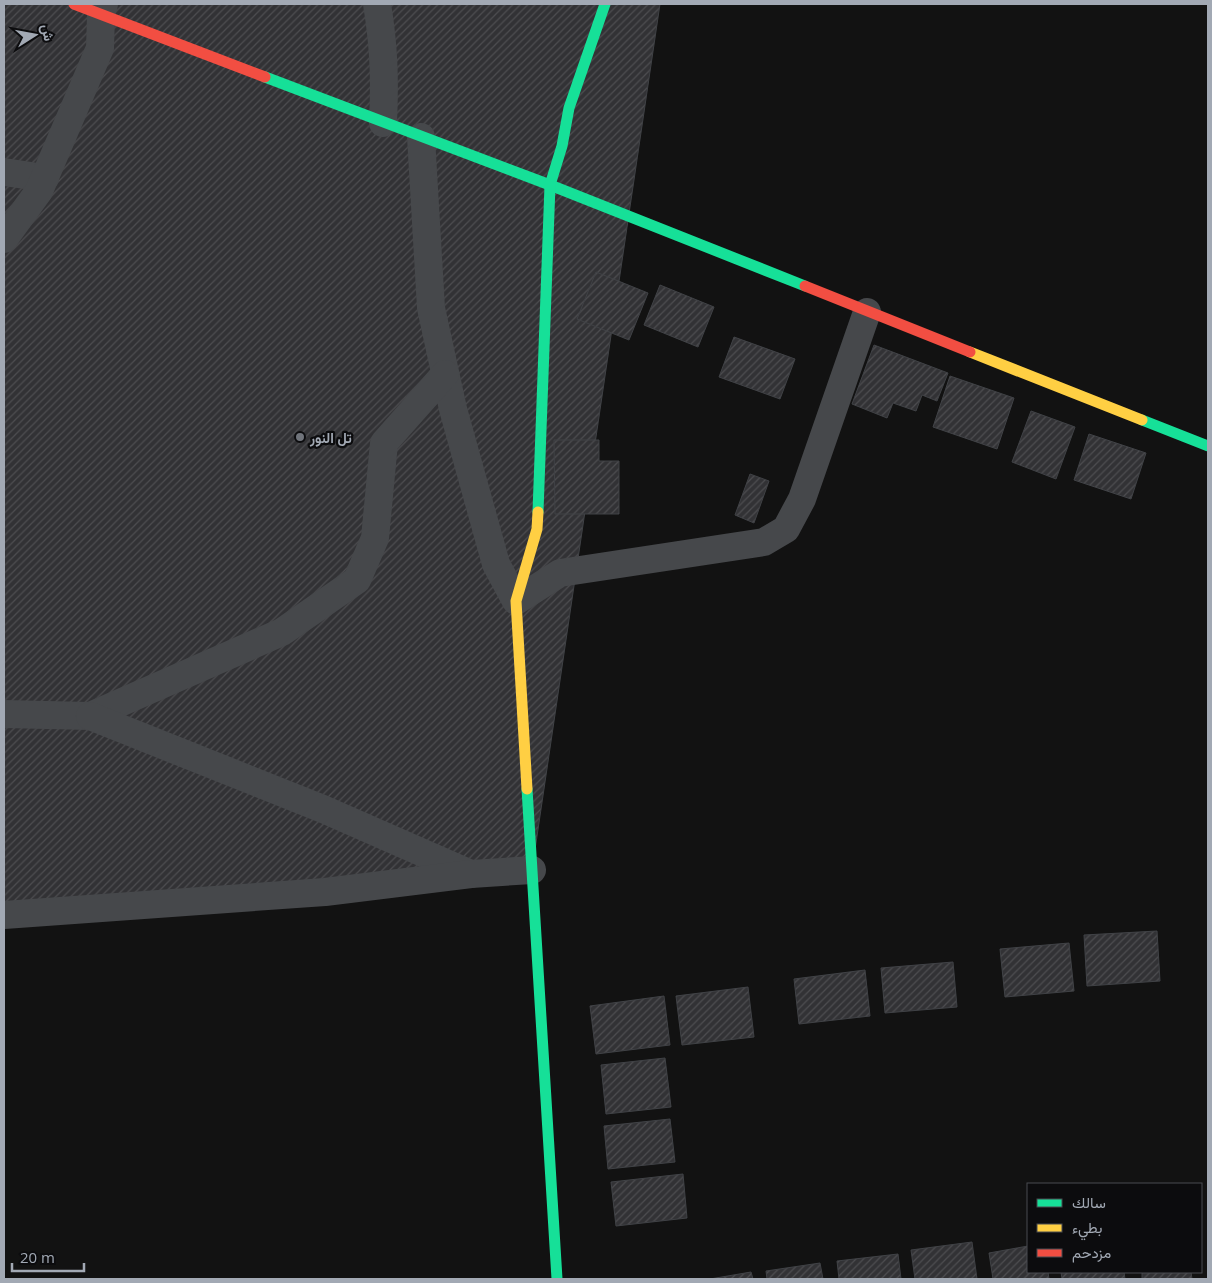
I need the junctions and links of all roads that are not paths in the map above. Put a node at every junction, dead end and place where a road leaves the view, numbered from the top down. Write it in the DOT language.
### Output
graph roads {
  1 [pos="74,4"];
  2 [pos="377,4"];
  3 [pos="605,4"];
  4 [pos="102,9"];
  5 [pos="383,123"];
  6 [pos="421,137"];
  7 [pos="4,172"];
  8 [pos="45,178"];
  9 [pos="550,185"];
  10 [pos="4,239"];
  11 [pos="867,312"];
  12 [pos="445,374"];
  13 [pos="1208,446"];
  14 [pos="516,601"];
  15 [pos="4,714"];
  16 [pos="90,716"];
  17 [pos="532,870"];
  18 [pos="471,874"];
  19 [pos="4,915"];
  20 [pos="557,1279"];
  1 -- 4 [label="street"];
  2 -- 5 [label="street"];
  3 -- 9 [label="street"];
  4 -- 5 [label="street"];
  4 -- 8 [label="street"];
  5 -- 6 [label="street"];
  6 -- 9 [label="street"];
  6 -- 12 [label="street"];
  7 -- 8 [label="street"];
  8 -- 10 [label="street"];
  9 -- 11 [label="street"];
  9 -- 14 [label="street"];
  11 -- 13 [label="street"];
  11 -- 14 [label="street"];
  12 -- 14 [label="street"];
  12 -- 16 [label="street"];
  14 -- 17 [label="street"];
  15 -- 16 [label="street"];
  16 -- 18 [label="street"];
  17 -- 18 [label="street"];
  17 -- 20 [label="street"];
  18 -- 19 [label="street"];
}
